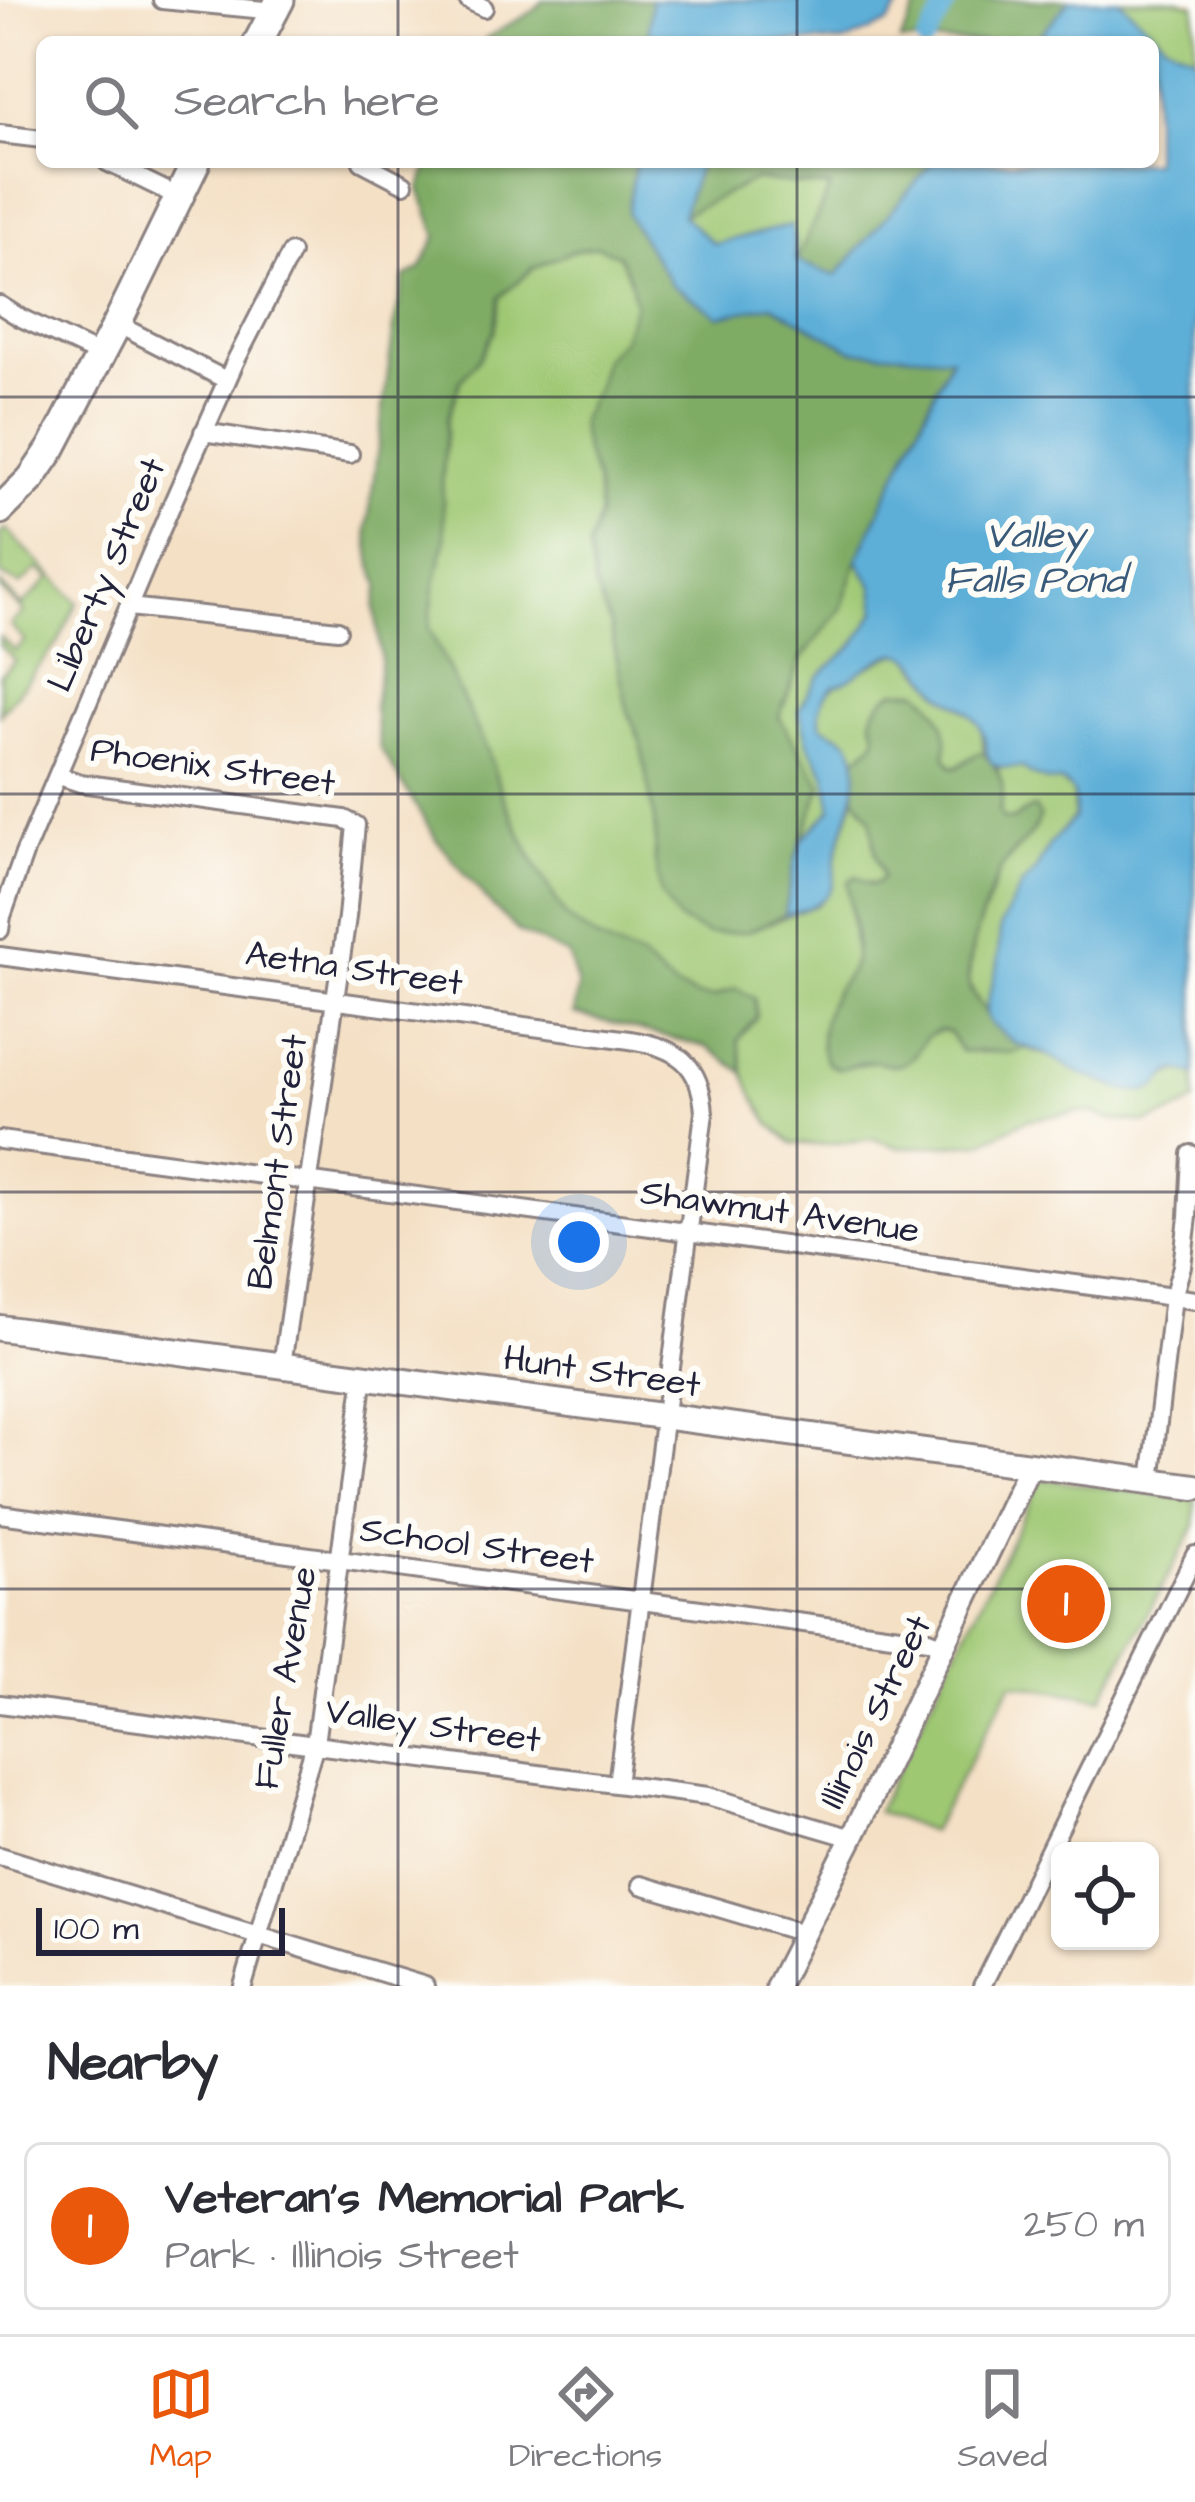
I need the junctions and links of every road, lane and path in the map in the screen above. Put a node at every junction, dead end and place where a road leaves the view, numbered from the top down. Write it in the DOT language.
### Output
graph roads {
  1 [pos="161,0"];
  2 [pos="278,6"];
  3 [pos="261,36"];
  4 [pos="0,134"];
  5 [pos="36,138"];
  6 [pos="119,168"];
  7 [pos="193,168"];
  8 [pos="373,168"];
  9 [pos="404,184"];
  10 [pos="178,197"];
  11 [pos="290,253"];
  12 [pos="0,305"];
  13 [pos="117,324"];
  14 [pos="100,356"];
  15 [pos="226,380"];
  16 [pos="203,432"];
  17 [pos="350,454"];
  18 [pos="0,510"];
  19 [pos="129,607"];
  20 [pos="338,630"];
  21 [pos="59,776"];
  22 [pos="356,824"];
  23 [pos="0,930"];
  24 [pos="0,956"];
  25 [pos="334,998"];
  26 [pos="0,1140"];
  27 [pos="1191,1154"];
  28 [pos="308,1183"];
  29 [pos="689,1233"];
  30 [pos="1173,1297"];
  31 [pos="1195,1300"];
  32 [pos="0,1328"];
  33 [pos="282,1365"];
  34 [pos="364,1376"];
  35 [pos="665,1416"];
  36 [pos="1030,1466"];
  37 [pos="1150,1481"];
  38 [pos="1195,1487"];
  39 [pos="0,1514"];
  40 [pos="1195,1555"];
  41 [pos="341,1561"];
  42 [pos="641,1602"];
  43 [pos="944,1646"];
  44 [pos="0,1704"];
  45 [pos="315,1744"];
  46 [pos="617,1784"];
  47 [pos="852,1838"];
  48 [pos="0,1856"];
  49 [pos="640,1885"];
  50 [pos="803,1933"];
  51 [pos="259,1937"];
  52 [pos="243,1986"];
  53 [pos="425,1986"];
  54 [pos="777,1986"];
  55 [pos="982,1986"];
  1 -- 2 [label="street"];
  2 -- 3 [label="main road"];
  4 -- 5 [label="street"];
  6 -- 10 [label="street"];
  7 -- 10 [label="main road"];
  8 -- 9 [label="street"];
  10 -- 13 [label="main road"];
  11 -- 15 [label="street, Liberty Street"];
  12 -- 14 [label="street"];
  13 -- 14 [label="main road"];
  13 -- 15 [label="street"];
  14 -- 18 [label="main road"];
  15 -- 16 [label="street, Liberty Street"];
  16 -- 17 [label="street"];
  16 -- 19 [label="street, Liberty Street"];
  19 -- 20 [label="street"];
  19 -- 21 [label="street, Liberty Street"];
  21 -- 22 [label="street, Phoenix Street"];
  21 -- 23 [label="street, Liberty Street"];
  22 -- 25 [label="street, Belmont Street"];
  24 -- 25 [label="street, Aetna Street"];
  25 -- 28 [label="street, Belmont Street"];
  25 -- 29 [label="street, Aetna Street"];
  26 -- 28 [label="street, Shawmut Avenue"];
  27 -- 30 [label="street"];
  28 -- 29 [label="street, Shawmut Avenue"];
  28 -- 33 [label="street, Belmont Street"];
  29 -- 30 [label="street, Shawmut Avenue"];
  29 -- 35 [label="street"];
  30 -- 31 [label="street, Shawmut Avenue"];
  30 -- 37 [label="street"];
  32 -- 33 [label="main road, Hunt Street"];
  33 -- 34 [label="main road, Hunt Street"];
  34 -- 35 [label="main road, Hunt Street"];
  34 -- 41 [label="street, Fuller Avenue"];
  35 -- 36 [label="main road, Hunt Street"];
  35 -- 42 [label="street"];
  36 -- 37 [label="main road, Hunt Street"];
  36 -- 43 [label="street, Illinois Street"];
  37 -- 38 [label="main road, Hunt Street"];
  39 -- 41 [label="street, School Street"];
  40 -- 55 [label="street"];
  41 -- 42 [label="street, School Street"];
  41 -- 45 [label="street, Fuller Avenue"];
  42 -- 43 [label="street, School Street"];
  42 -- 46 [label="street"];
  43 -- 47 [label="street, Illinois Street"];
  44 -- 45 [label="street, Valley Street"];
  45 -- 46 [label="street, Valley Street"];
  45 -- 51 [label="street, Fuller Avenue"];
  46 -- 47 [label="street, Valley Street"];
  47 -- 50 [label="street, Illinois Street"];
  48 -- 51 [label="street"];
  49 -- 50 [label="street"];
  50 -- 54 [label="street, Illinois Street"];
  51 -- 52 [label="street, Fuller Avenue"];
  51 -- 53 [label="street"];
}
